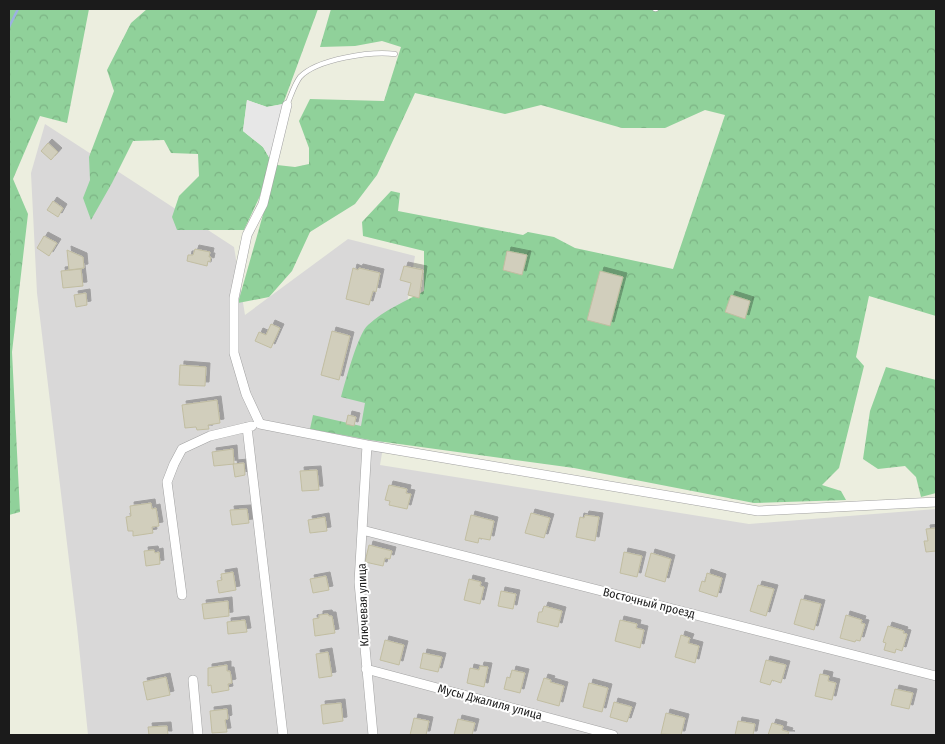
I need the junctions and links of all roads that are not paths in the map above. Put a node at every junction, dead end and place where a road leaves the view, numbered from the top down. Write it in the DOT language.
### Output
graph roads {
  1 [pos="395,54"];
  2 [pos="288,105"];
  3 [pos="260,424"];
  4 [pos="247,427"];
  5 [pos="367,444"];
  6 [pos="936,502"];
  7 [pos="362,530"];
  8 [pos="182,595"];
  9 [pos="366,669"];
  10 [pos="936,676"];
  11 [pos="193,680"];
  12 [pos="198,735"];
  13 [pos="282,735"];
  14 [pos="372,735"];
  15 [pos="613,735"];
  1 -- 2 [label="lane"];
  2 -- 3 [label="street"];
  3 -- 4 [label="street"];
  3 -- 5 [label="street"];
  4 -- 8 [label="street"];
  4 -- 13 [label="street"];
  5 -- 6 [label="street"];
  5 -- 7 [label="street, Ключевая улица"];
  7 -- 9 [label="street, Ключевая улица"];
  7 -- 10 [label="street, Восточный проезд"];
  9 -- 14 [label="street, Ключевая улица"];
  9 -- 15 [label="street, Мусы Джалиля улица"];
  11 -- 12 [label="street"];
}
